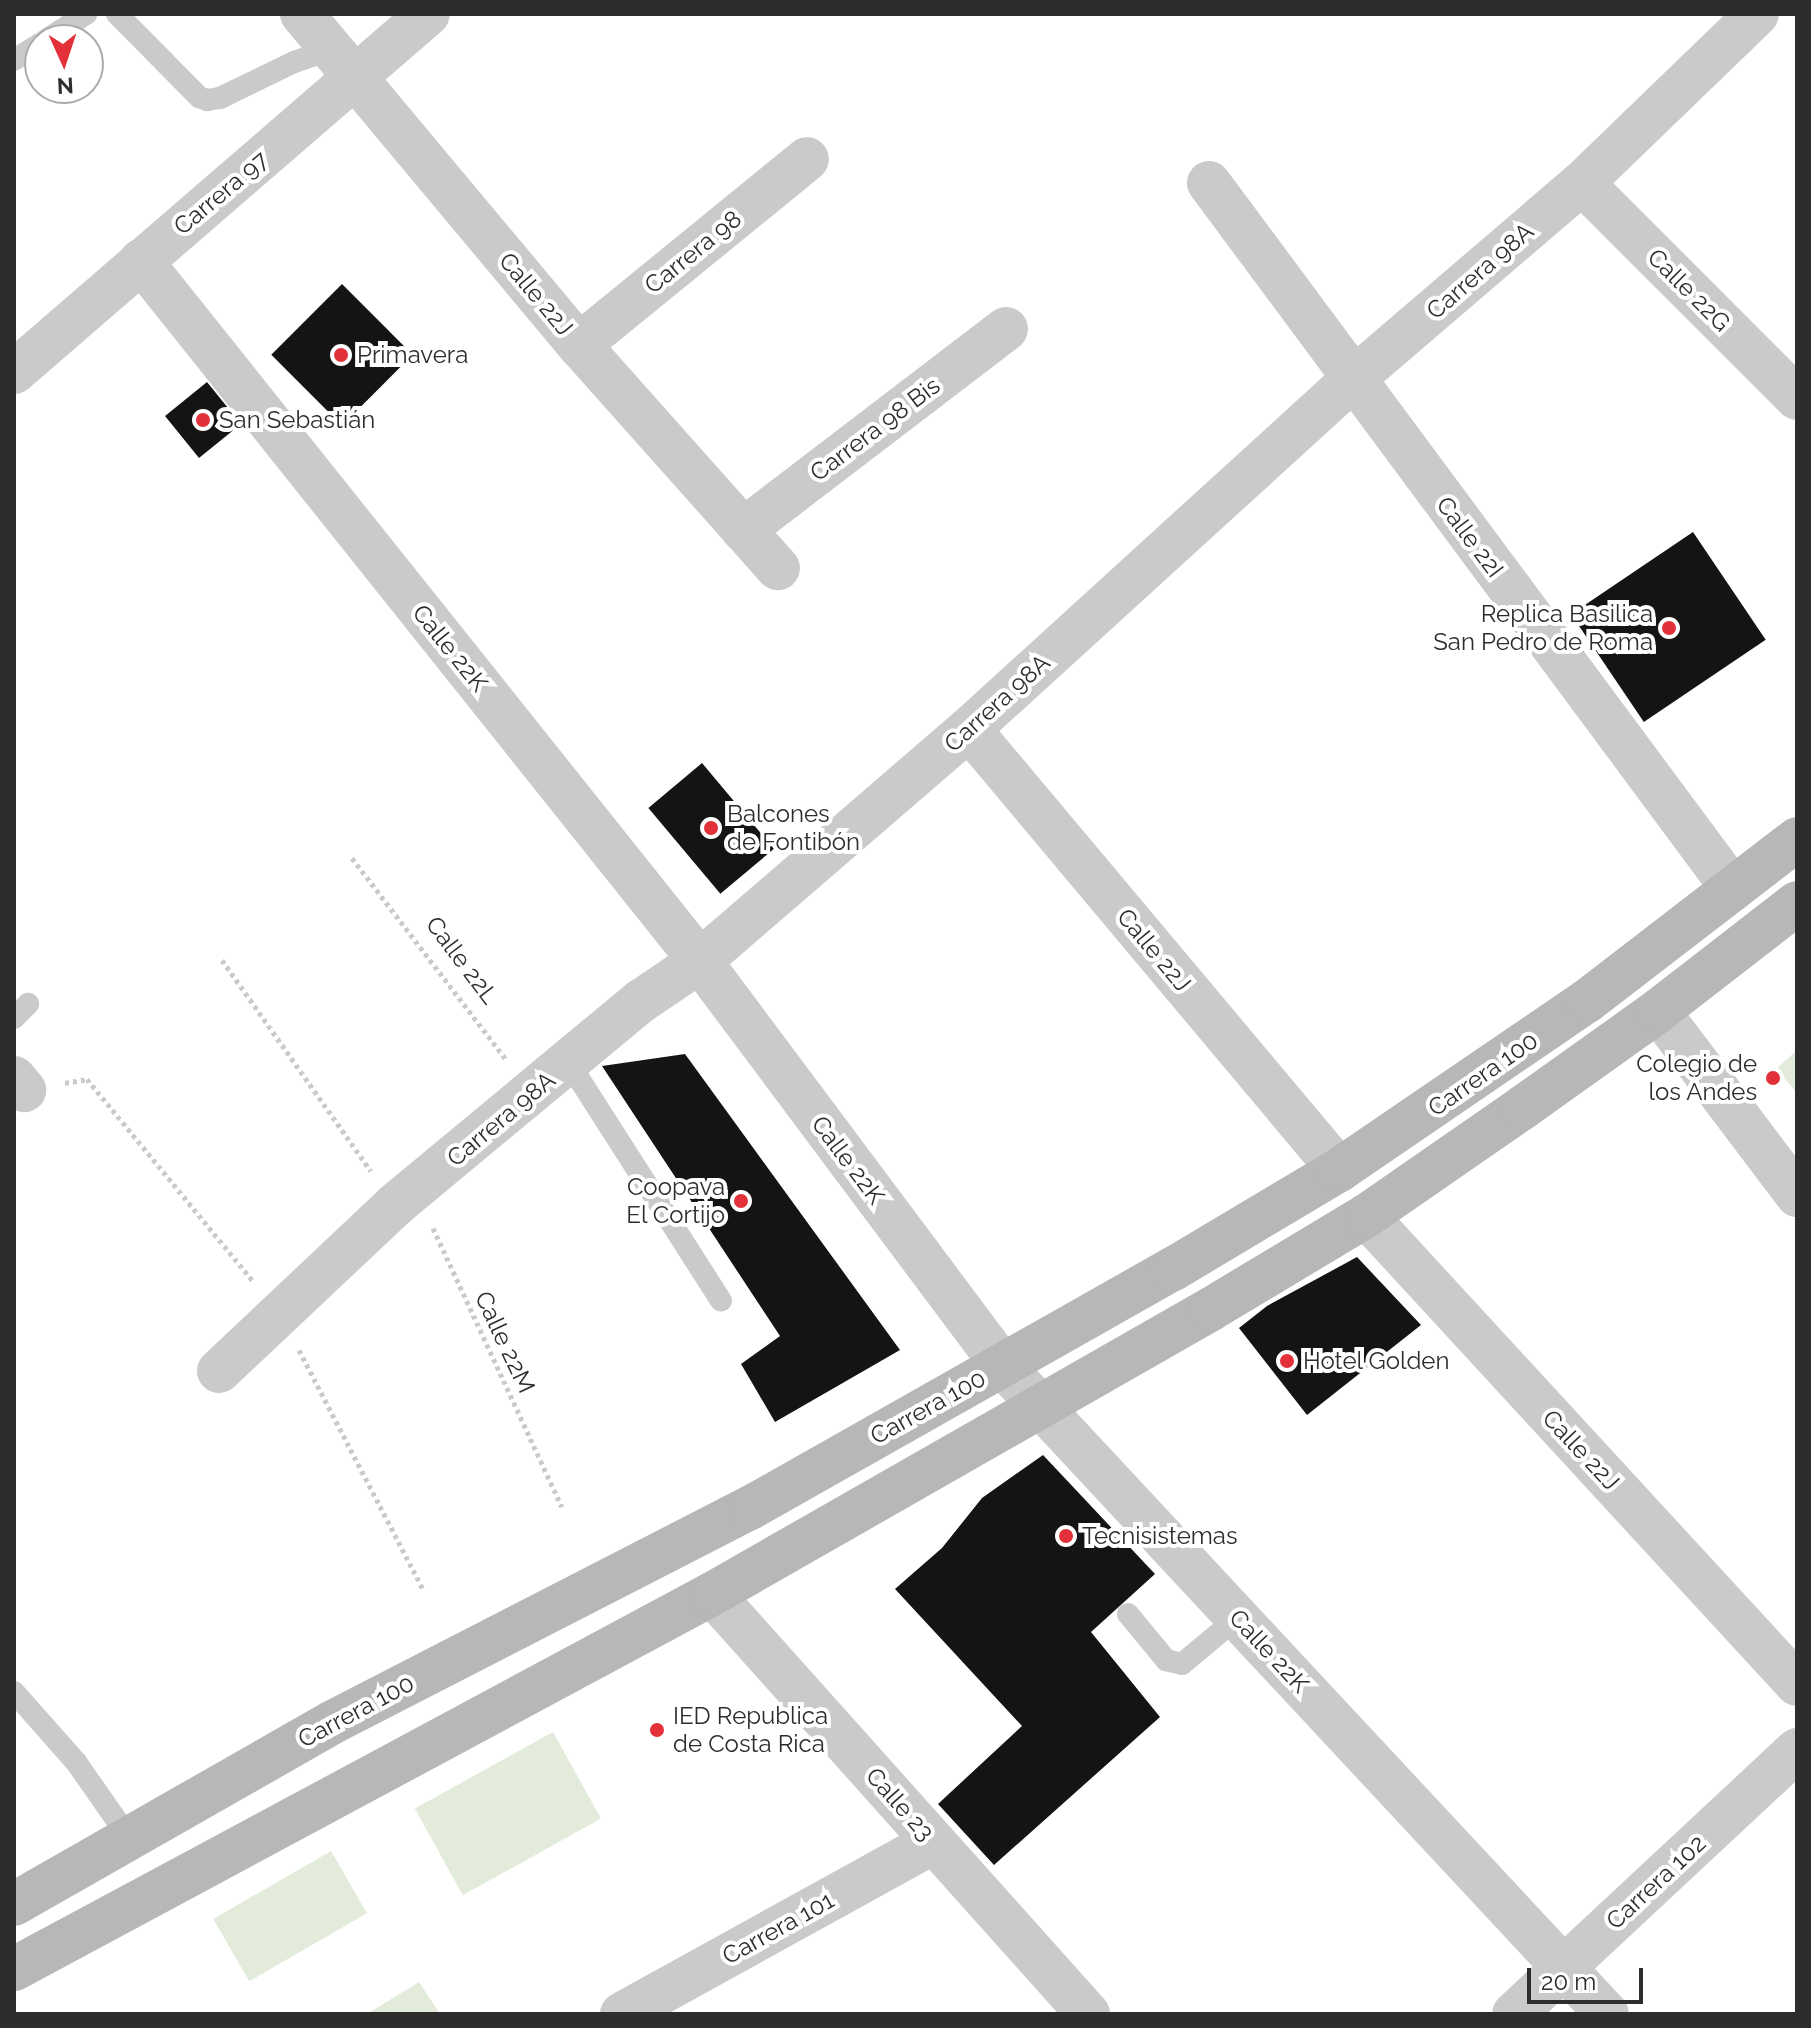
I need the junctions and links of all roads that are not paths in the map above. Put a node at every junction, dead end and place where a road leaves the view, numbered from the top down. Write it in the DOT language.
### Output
graph roads {
  1 [pos="117,14"];
  2 [pos="302,14"];
  3 [pos="428,14"];
  4 [pos="1757,14"];
  5 [pos="343,64"];
  6 [pos="807,159"];
  7 [pos="1209,183"];
  8 [pos="1582,183"];
  9 [pos="141,261"];
  10 [pos="1006,329"];
  11 [pos="579,345"];
  12 [pos="14,372"];
  13 [pos="1352,380"];
  14 [pos="1797,398"];
  15 [pos="743,530"];
  16 [pos="778,568"];
  17 [pos="969,729"];
  18 [pos="1797,839"];
  19 [pos="1733,889"];
  20 [pos="1797,903"];
  21 [pos="700,961"];
  22 [pos="1658,1011"];
  23 [pos="569,1063"];
  24 [pos="1339,1170"];
  25 [pos="1797,1195"];
  26 [pos="1366,1216"];
  27 [pos="721,1301"];
  28 [pos="1002,1365"];
  29 [pos="219,1371"];
  30 [pos="1038,1407"];
  31 [pos="712,1594"];
  32 [pos="1128,1614"];
  33 [pos="1237,1618"];
  34 [pos="1797,1684"];
  35 [pos="14,1692"];
  36 [pos="1797,1750"];
  37 [pos="129,1838"];
  38 [pos="934,1842"];
  39 [pos="14,1904"];
  40 [pos="1565,1967"];
  41 [pos="14,1969"];
  42 [pos="622,2014"];
  43 [pos="1088,2014"];
  44 [pos="1514,2014"];
  45 [pos="1607,2014"];
  1 -- 5 [label="lane"];
  2 -- 5 [label="street, Calle 22J"];
  3 -- 5 [label="street, Carrera 97"];
  4 -- 8 [label="street, Carrera 98A"];
  5 -- 9 [label="street, Carrera 97"];
  5 -- 11 [label="street, Calle 22J"];
  6 -- 11 [label="street, Carrera 98"];
  7 -- 13 [label="street, Calle 22I"];
  8 -- 13 [label="street, Carrera 98A"];
  8 -- 14 [label="street, Calle 22G"];
  9 -- 12 [label="street, Carrera 97"];
  9 -- 21 [label="street, Calle 22K"];
  10 -- 15 [label="street, Carrera 98 Bis"];
  11 -- 15 [label="street, Calle 22J"];
  13 -- 17 [label="street, Carrera 98A"];
  13 -- 19 [label="street, Calle 22I"];
  15 -- 16 [label="street, Calle 22J"];
  17 -- 21 [label="street, Carrera 98A"];
  17 -- 24 [label="street, Calle 22J"];
  18 -- 19 [label="main road, Carrera 100"];
  19 -- 24 [label="main road, Carrera 100"];
  20 -- 22 [label="main road, Carrera 100"];
  21 -- 23 [label="street, Carrera 98A"];
  21 -- 28 [label="street, Calle 22K"];
  22 -- 25 [label="street"];
  22 -- 26 [label="main road, Carrera 100"];
  23 -- 27 [label="lane"];
  23 -- 29 [label="street, Carrera 98A"];
  24 -- 28 [label="main road, Carrera 100"];
  26 -- 30 [label="main road, Carrera 100"];
  26 -- 34 [label="street, Calle 22J"];
  28 -- 30 [label="street, Calle 22K"];
  28 -- 37 [label="main road, Carrera 100"];
  30 -- 31 [label="main road, Carrera 100"];
  30 -- 33 [label="street, Calle 22K"];
  31 -- 38 [label="street, Calle 23"];
  31 -- 41 [label="main road, Carrera 100"];
  32 -- 33 [label="lane"];
  33 -- 40 [label="street, Calle 22K"];
  35 -- 37 [label="lane"];
  36 -- 40 [label="street, Carrera 102"];
  37 -- 39 [label="main road, Carrera 100"];
  38 -- 42 [label="street, Carrera 101"];
  38 -- 43 [label="street, Calle 23"];
  40 -- 44 [label="street, Carrera 102"];
  40 -- 45 [label="street, Calle 22K"];
}
